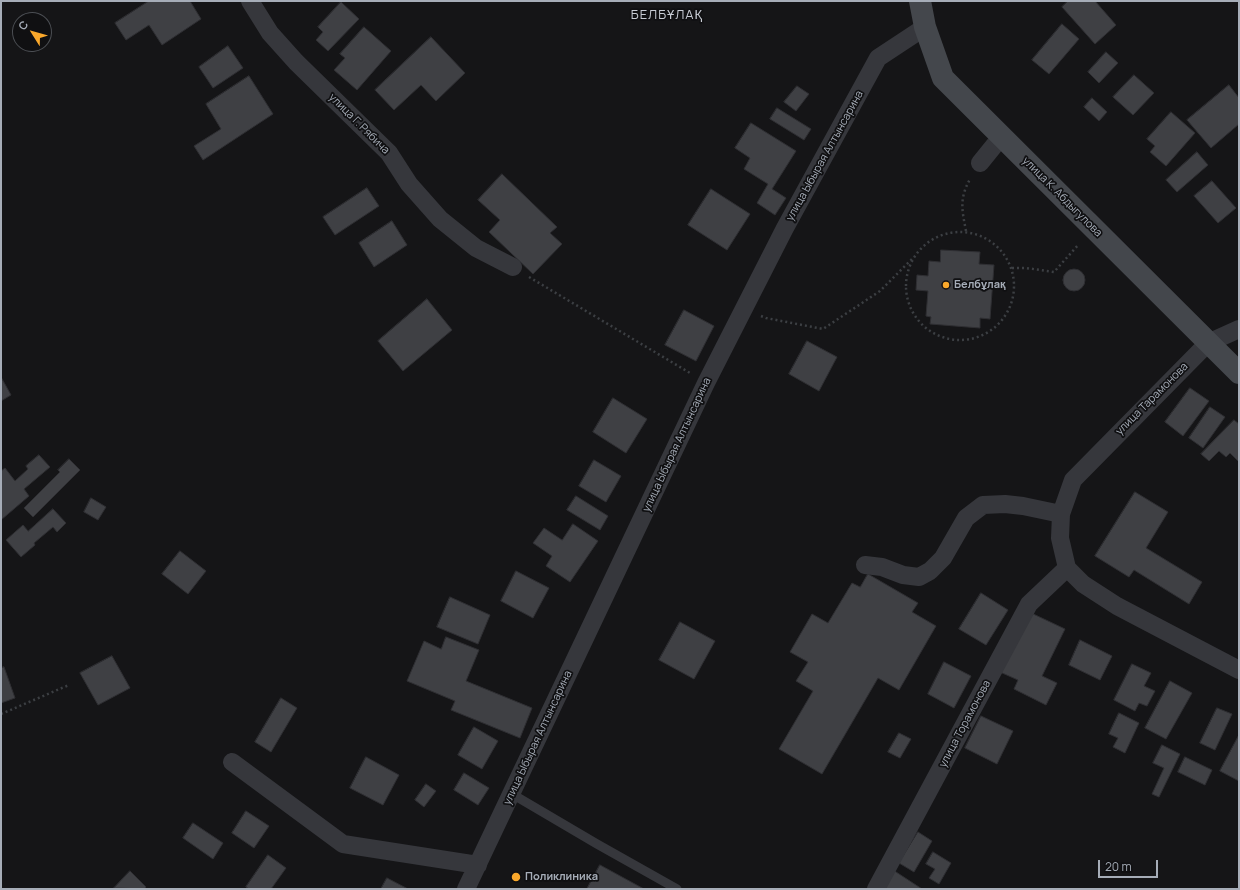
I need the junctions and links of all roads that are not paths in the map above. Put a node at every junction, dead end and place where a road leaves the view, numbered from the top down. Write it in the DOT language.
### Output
graph roads {
  1 [pos="250,1"];
  2 [pos="920,1"];
  3 [pos="925,27"];
  4 [pos="1002,137"];
  5 [pos="980,163"];
  6 [pos="514,267"];
  7 [pos="1239,329"];
  8 [pos="1208,343"];
  9 [pos="1239,373"];
  10 [pos="1061,514"];
  11 [pos="865,565"];
  12 [pos="1067,568"];
  13 [pos="1239,670"];
  14 [pos="232,762"];
  15 [pos="512,794"];
  16 [pos="478,865"];
  17 [pos="466,889"];
  18 [pos="677,889"];
  19 [pos="876,889"];
  1 -- 6 [label="street, улица Г. Рябича"];
  2 -- 3 [label="street, улица К. Абдыгулова"];
  3 -- 4 [label="street, улица К. Абдыгулова"];
  3 -- 15 [label="street, улица Ыбырая Алтынсарина"];
  4 -- 5 [label="street"];
  4 -- 8 [label="street, улица К. Абдыгулова"];
  7 -- 8 [label="street, улица Тарамонова"];
  8 -- 9 [label="street, улица К. Абдыгулова"];
  8 -- 10 [label="street, улица Тарамонова"];
  10 -- 11 [label="street"];
  10 -- 12 [label="street"];
  12 -- 13 [label="street"];
  12 -- 19 [label="street, улица Торамонова"];
  14 -- 16 [label="street"];
  15 -- 16 [label="street, улица Ыбырая Алтынсарина"];
  15 -- 18 [label="lane"];
  16 -- 17 [label="street, улица Ыбырая Алтынсарина"];
}
